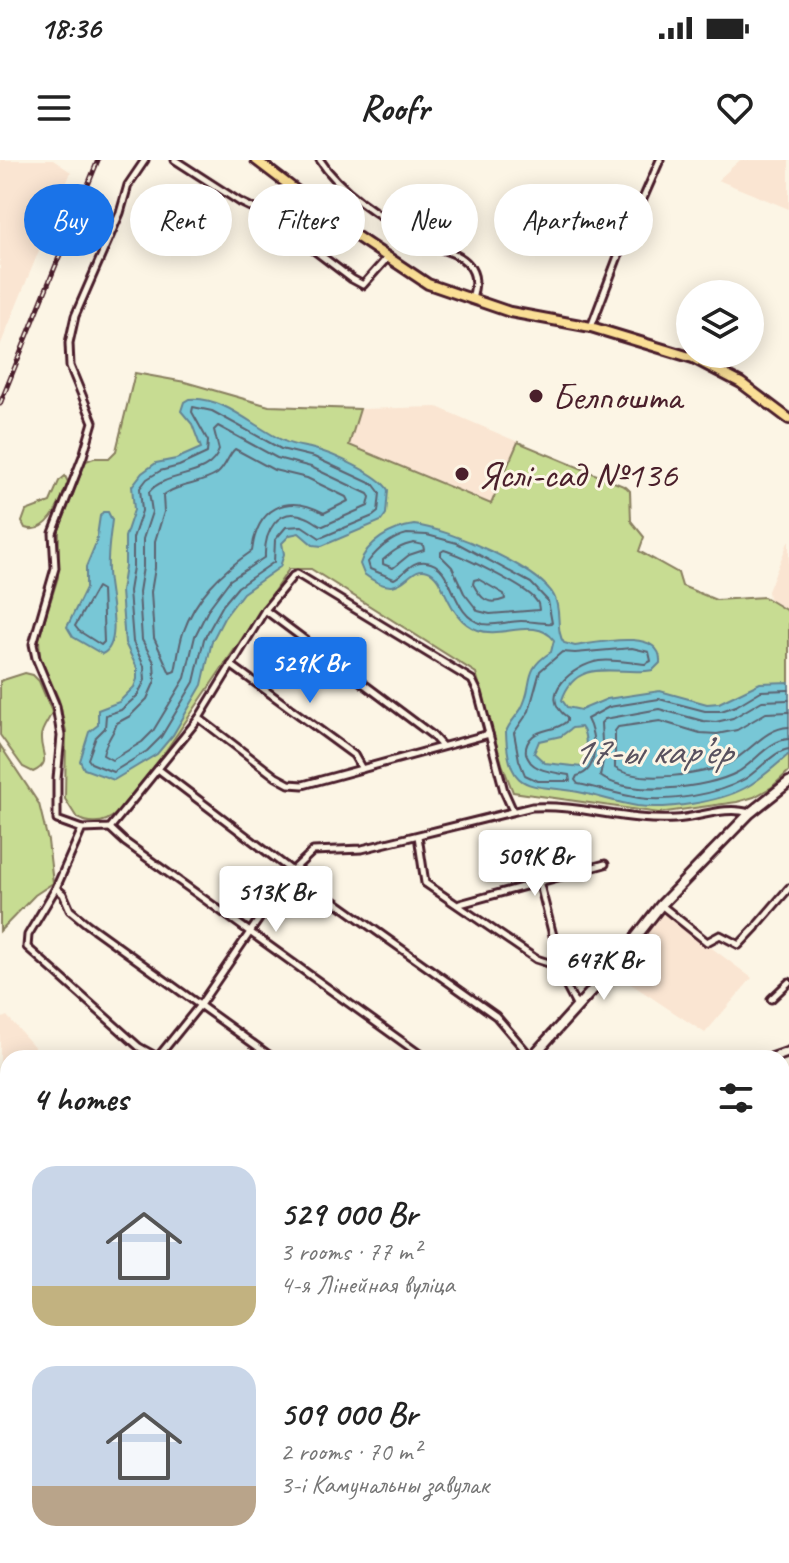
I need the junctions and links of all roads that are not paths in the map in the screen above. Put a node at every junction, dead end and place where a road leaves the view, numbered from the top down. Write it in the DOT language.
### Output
graph roads {
  1 [pos="145,160"];
  2 [pos="175,160"];
  3 [pos="256,160"];
  4 [pos="320,160"];
  5 [pos="660,160"];
  6 [pos="387,258"];
  7 [pos="472,301"];
  8 [pos="591,327"];
  9 [pos="789,419"];
  10 [pos="265,610"];
  11 [pos="231,665"];
  12 [pos="199,718"];
  13 [pos="489,734"];
  14 [pos="442,746"];
  15 [pos="158,769"];
  16 [pos="362,769"];
  17 [pos="789,782"];
  18 [pos="513,811"];
  19 [pos="750,813"];
  20 [pos="110,828"];
  21 [pos="82,829"];
  22 [pos="418,836"];
  23 [pos="605,864"];
  24 [pos="292,871"];
  25 [pos="539,881"];
  26 [pos="56,888"];
  27 [pos="789,888"];
  28 [pos="459,904"];
  29 [pos="661,905"];
  30 [pos="251,934"];
  31 [pos="561,967"];
  32 [pos="789,982"];
  33 [pos="771,999"];
  34 [pos="200,1005"];
  35 [pos="577,1008"];
  36 [pos="144,1050"];
  37 [pos="164,1050"];
  38 [pos="262,1050"];
  39 [pos="414,1050"];
  40 [pos="524,1050"];
  41 [pos="538,1050"];
  1 -- 21 [label="street"];
  2 -- 6 [label="street"];
  3 -- 6 [label="main road"];
  4 -- 7 [label="street"];
  5 -- 8 [label="street"];
  6 -- 7 [label="main road"];
  7 -- 8 [label="main road"];
  8 -- 9 [label="main road"];
  10 -- 11 [label="street"];
  10 -- 13 [label="street"];
  10 -- 14 [label="street"];
  11 -- 12 [label="street"];
  11 -- 16 [label="street"];
  12 -- 15 [label="street"];
  12 -- 16 [label="street"];
  13 -- 14 [label="street"];
  13 -- 18 [label="street"];
  14 -- 16 [label="street"];
  15 -- 20 [label="street"];
  15 -- 24 [label="street"];
  17 -- 19 [label="street"];
  18 -- 19 [label="street"];
  18 -- 22 [label="street"];
  19 -- 29 [label="street"];
  20 -- 21 [label="street"];
  20 -- 30 [label="street"];
  21 -- 26 [label="street"];
  22 -- 24 [label="street"];
  22 -- 28 [label="street"];
  23 -- 25 [label="street"];
  24 -- 30 [label="street"];
  24 -- 40 [label="street"];
  25 -- 28 [label="street"];
  25 -- 31 [label="street"];
  26 -- 34 [label="street"];
  26 -- 36 [label="street"];
  27 -- 29 [label="street"];
  28 -- 31 [label="street"];
  29 -- 35 [label="street"];
  30 -- 34 [label="street"];
  30 -- 39 [label="street"];
  31 -- 35 [label="street"];
  32 -- 33 [label="street"];
  34 -- 37 [label="street"];
  34 -- 38 [label="street"];
  35 -- 41 [label="street"];
}
